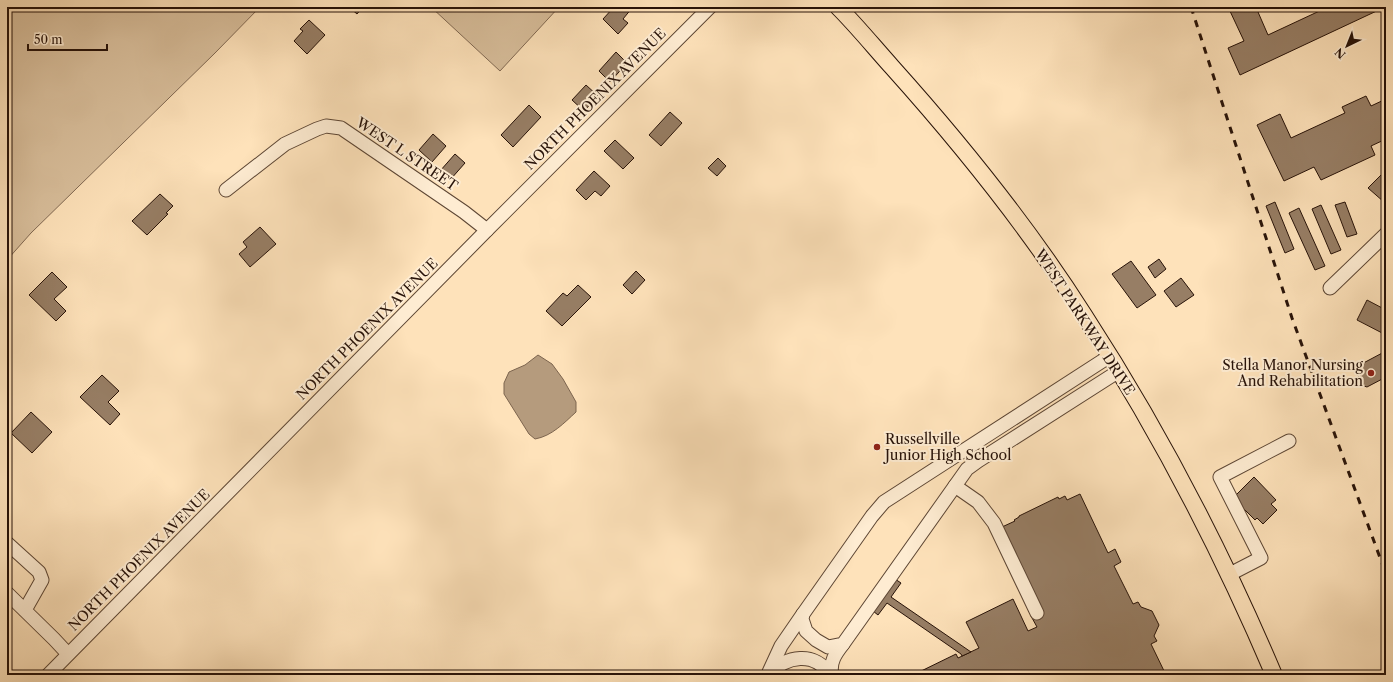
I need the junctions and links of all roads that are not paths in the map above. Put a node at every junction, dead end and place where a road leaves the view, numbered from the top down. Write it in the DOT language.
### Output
graph roads {
  1 [pos="710,7"];
  2 [pos="838,7"];
  3 [pos="226,190"];
  4 [pos="487,230"];
  5 [pos="1386,234"];
  6 [pos="1330,288"];
  7 [pos="1110,356"];
  8 [pos="1119,370"];
  9 [pos="1289,441"];
  10 [pos="955,486"];
  11 [pos="7,542"];
  12 [pos="1228,575"];
  13 [pos="7,593"];
  14 [pos="24,610"];
  15 [pos="1038,613"];
  16 [pos="803,614"];
  17 [pos="843,644"];
  18 [pos="68,654"];
  19 [pos="48,675"];
  20 [pos="768,675"];
  21 [pos="831,675"];
  22 [pos="1274,675"];
  1 -- 4 [label="street, NORTH PHOENIX AVENUE"];
  2 -- 7 [label="main road, WEST PARKWAY DRIVE"];
  3 -- 4 [label="street, WEST L STREET"];
  4 -- 18 [label="street, NORTH PHOENIX AVENUE"];
  5 -- 6 [label="street"];
  7 -- 8 [label="main road, WEST PARKWAY DRIVE"];
  7 -- 16 [label="street"];
  8 -- 10 [label="street"];
  8 -- 12 [label="main road, WEST PARKWAY DRIVE"];
  9 -- 12 [label="street"];
  10 -- 15 [label="street"];
  10 -- 17 [label="street"];
  11 -- 14 [label="street"];
  12 -- 22 [label="main road, WEST PARKWAY DRIVE"];
  13 -- 14 [label="street"];
  14 -- 18 [label="street"];
  16 -- 17 [label="street"];
  16 -- 20 [label="street"];
  17 -- 21 [label="street"];
  18 -- 19 [label="street, NORTH PHOENIX AVENUE"];
  20 -- 21 [label="street"];
}
